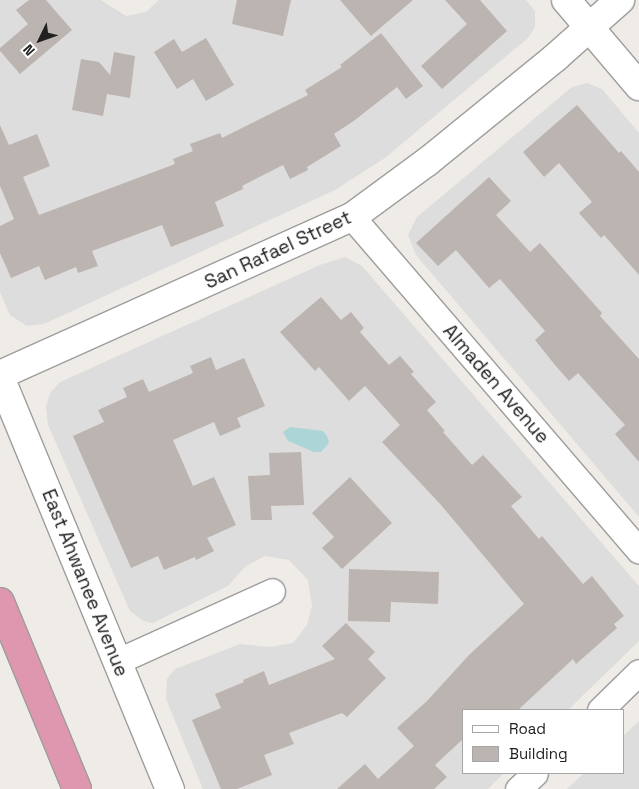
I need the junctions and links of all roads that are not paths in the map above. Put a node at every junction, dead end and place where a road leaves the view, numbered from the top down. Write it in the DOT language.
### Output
graph roads {
  1 [pos="566,0"];
  2 [pos="620,0"];
  3 [pos="589,28"];
  4 [pos="639,86"];
  5 [pos="352,217"];
  6 [pos="0,376"];
  7 [pos="639,551"];
  8 [pos="272,591"];
  9 [pos="0,602"];
  10 [pos="118,661"];
  11 [pos="639,672"];
  12 [pos="601,709"];
  13 [pos="534,774"];
  14 [pos="77,789"];
  15 [pos="170,789"];
  16 [pos="518,789"];
  1 -- 3 [label="street"];
  2 -- 3 [label="street, San Rafael Street"];
  3 -- 4 [label="street"];
  3 -- 5 [label="street, San Rafael Street"];
  5 -- 6 [label="street, San Rafael Street"];
  5 -- 7 [label="street, Almaden Avenue"];
  6 -- 10 [label="street, East Ahwanee Avenue"];
  8 -- 10 [label="street"];
  9 -- 14 [label="highway"];
  10 -- 15 [label="street, East Ahwanee Avenue"];
  11 -- 12 [label="street"];
  13 -- 16 [label="street"];
}
